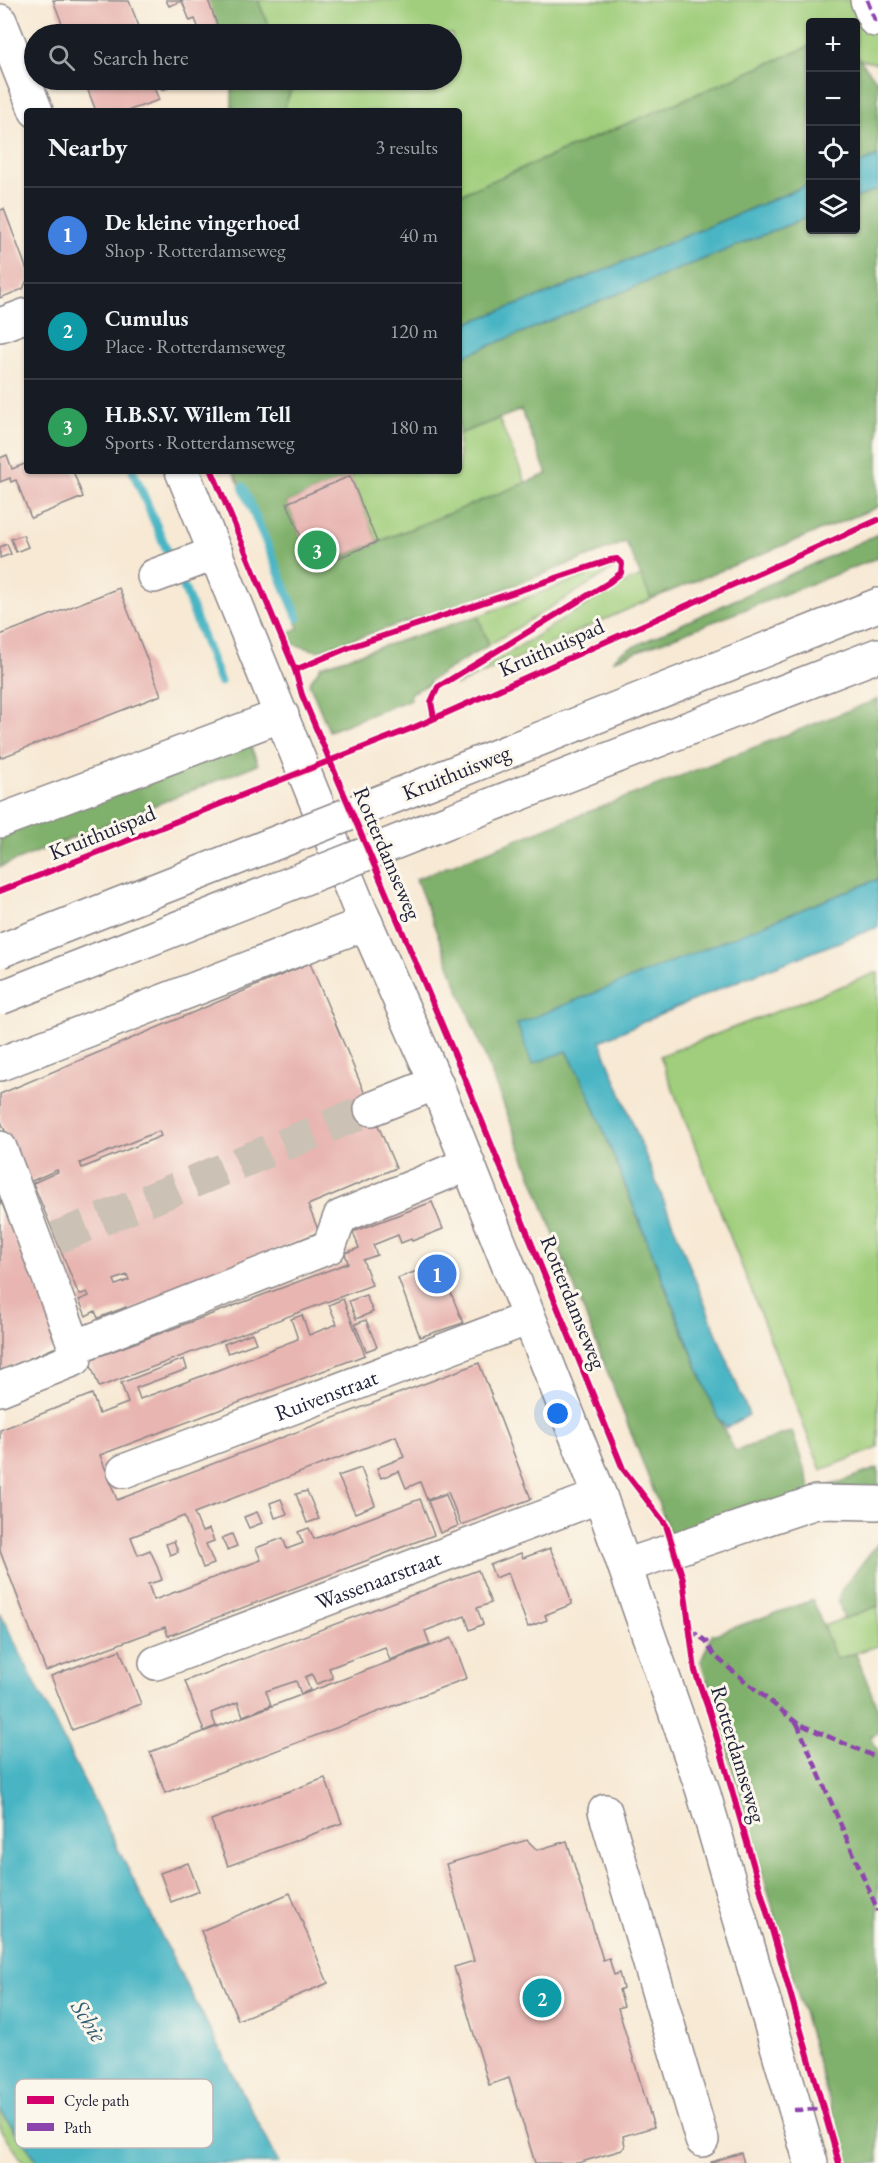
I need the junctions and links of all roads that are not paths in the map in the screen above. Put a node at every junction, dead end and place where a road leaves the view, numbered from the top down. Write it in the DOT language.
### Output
graph roads {
  1 [pos="867,0"];
  2 [pos="878,19"];
  3 [pos="0,21"];
  4 [pos="24,81"];
  5 [pos="28,90"];
  6 [pos="35,108"];
  7 [pos="24,316"];
  8 [pos="0,325"];
  9 [pos="183,474"];
  10 [pos="216,553"];
  11 [pos="154,576"];
  12 [pos="878,605"];
  13 [pos="878,655"];
  14 [pos="282,716"];
  15 [pos="0,822"];
  16 [pos="366,923"];
  17 [pos="0,951"];
  18 [pos="0,998"];
  19 [pos="0,1064"];
  20 [pos="436,1083"];
  21 [pos="371,1109"];
  22 [pos="0,1148"];
  23 [pos="468,1164"];
  24 [pos="529,1318"];
  25 [pos="75,1347"];
  26 [pos="0,1389"];
  27 [pos="124,1471"];
  28 [pos="600,1496"];
  29 [pos="878,1503"];
  30 [pos="625,1566"];
  31 [pos="156,1663"];
  32 [pos="605,1811"];
  33 [pos="702,2140"];
  34 [pos="811,2163"];
  1 -- 2 [label="main road"];
  3 -- 4 [label="main road"];
  5 -- 6 [label="main road"];
  7 -- 8 [label="main road"];
  9 -- 10 [label="main road, Rotterdamseweg"];
  10 -- 11 [label="main road"];
  10 -- 14 [label="main road, Rotterdamseweg"];
  12 -- 17 [label="main road, Kruithuisweg, bridge"];
  13 -- 18 [label="main road, Kruithuisweg, bridge"];
  14 -- 15 [label="main road"];
  14 -- 16 [label="main road, Rotterdamseweg"];
  16 -- 19 [label="main road"];
  16 -- 20 [label="main road, Rotterdamseweg"];
  20 -- 21 [label="main road"];
  20 -- 23 [label="main road, Rotterdamseweg"];
  22 -- 25 [label="main road"];
  23 -- 24 [label="main road, Rotterdamseweg"];
  23 -- 25 [label="main road"];
  24 -- 27 [label="main road, Ruivenstraat"];
  24 -- 28 [label="main road, Rotterdamseweg"];
  25 -- 26 [label="main road"];
  28 -- 30 [label="main road, Rotterdamseweg"];
  28 -- 31 [label="main road, Wassenaarstraat"];
  29 -- 30 [label="main road"];
  30 -- 34 [label="main road, Rotterdamseweg"];
  32 -- 33 [label="main road"];
}
